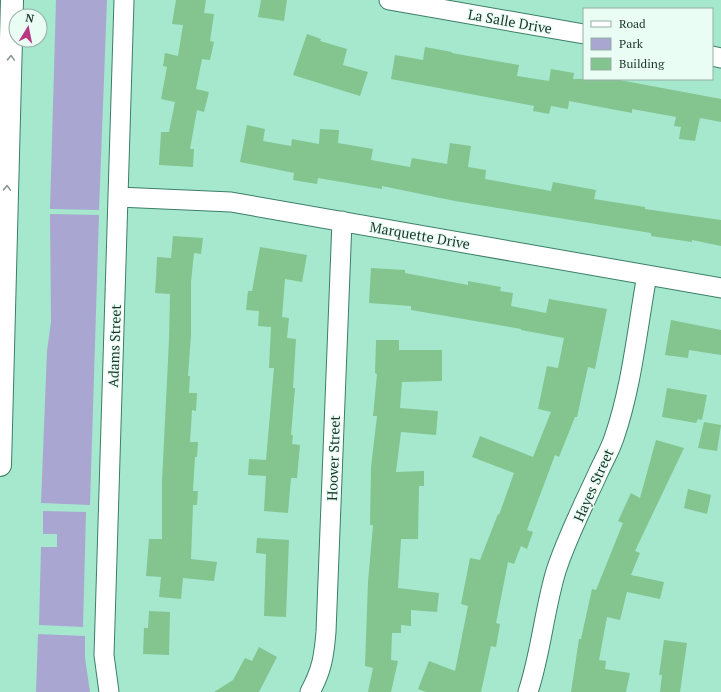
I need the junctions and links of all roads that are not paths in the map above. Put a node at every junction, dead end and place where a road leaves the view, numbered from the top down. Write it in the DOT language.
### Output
graph roads {
  1 [pos="12,0"];
  2 [pos="124,0"];
  3 [pos="389,0"];
  4 [pos="583,34"];
  5 [pos="118,197"];
  6 [pos="342,221"];
  7 [pos="647,276"];
  8 [pos="721,288"];
  9 [pos="0,465"];
  10 [pos="109,692"];
  11 [pos="310,692"];
  12 [pos="528,692"];
  9 -- 1 [label="highway, one-way"];
  2 -- 5 [label="street, Adams Street"];
  3 -- 4 [label="street, La Salle Drive"];
  5 -- 6 [label="street, Marquette Drive"];
  5 -- 10 [label="street, Adams Street"];
  6 -- 7 [label="street, Marquette Drive"];
  6 -- 11 [label="street, Hoover Street"];
  7 -- 8 [label="street, Marquette Drive"];
  7 -- 12 [label="street, Hayes Street"];
}
